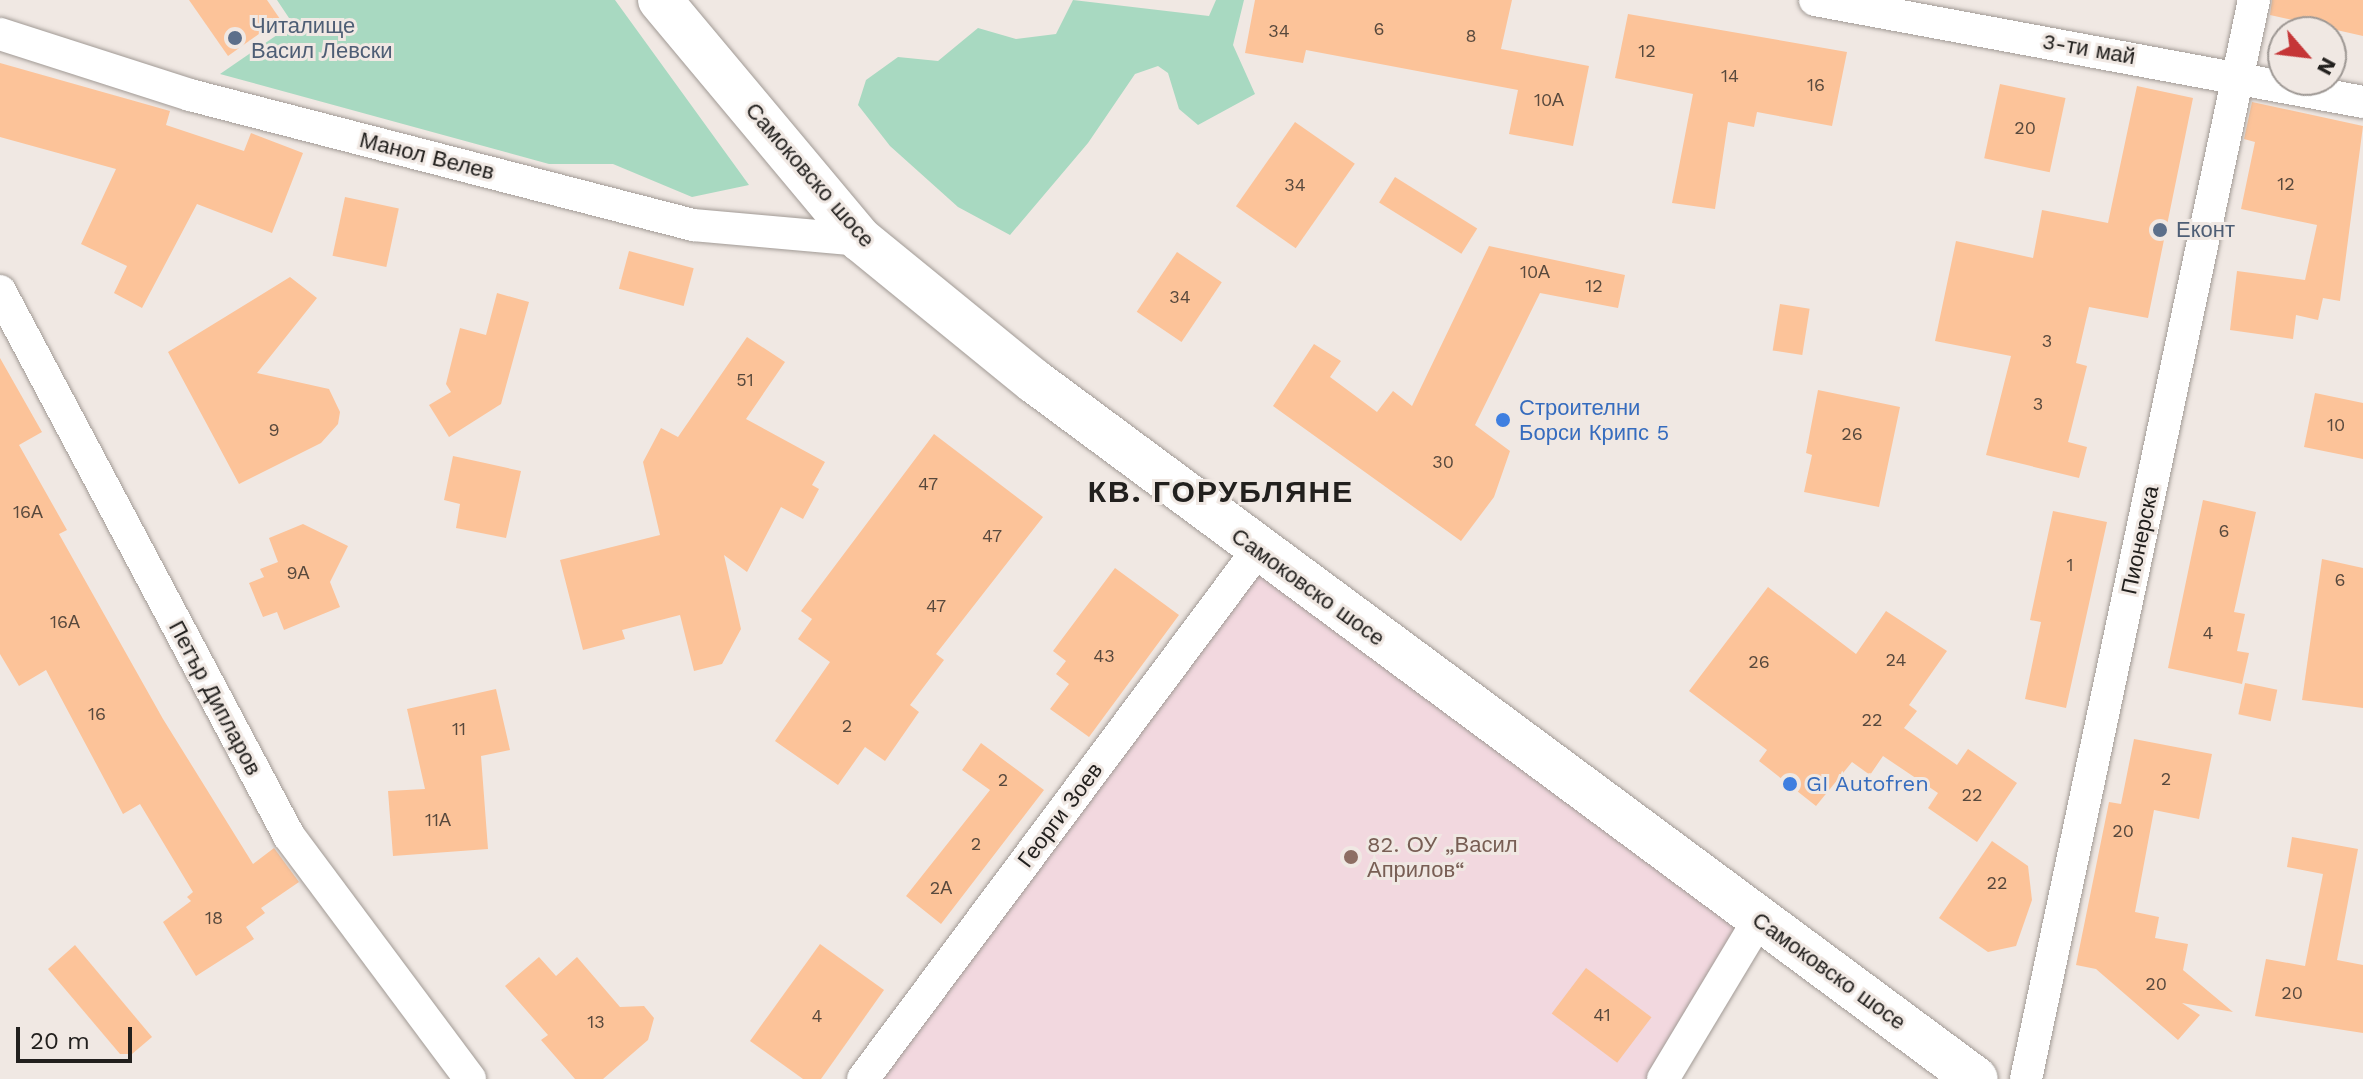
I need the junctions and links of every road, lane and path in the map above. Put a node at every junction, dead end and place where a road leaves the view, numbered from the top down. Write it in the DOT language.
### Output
graph roads {
  1 [pos="660,0"];
  2 [pos="1815,0"];
  3 [pos="2254,0"];
  4 [pos="0,34"];
  5 [pos="2238,76"];
  6 [pos="2363,102"];
  7 [pos="861,240"];
  8 [pos="0,291"];
  9 [pos="1257,551"];
  10 [pos="1759,919"];
  11 [pos="470,1079"];
  12 [pos="863,1079"];
  13 [pos="1663,1079"];
  14 [pos="1976,1079"];
  15 [pos="2026,1079"];
  1 -- 7 [label="main road, Самоковско шосе"];
  2 -- 5 [label="street, 3-ти май"];
  3 -- 5 [label="street, Пионерска"];
  4 -- 7 [label="street, Манол Велев"];
  5 -- 6 [label="street, 3-ти май"];
  5 -- 15 [label="street, Пионерска"];
  7 -- 9 [label="main road, Самоковско шосе"];
  8 -- 11 [label="street, Петър Дипларов"];
  9 -- 10 [label="main road, Самоковско шосе"];
  9 -- 12 [label="street, Георги Зоев"];
  10 -- 13 [label="street"];
  10 -- 14 [label="main road, Самоковско шосе"];
}
